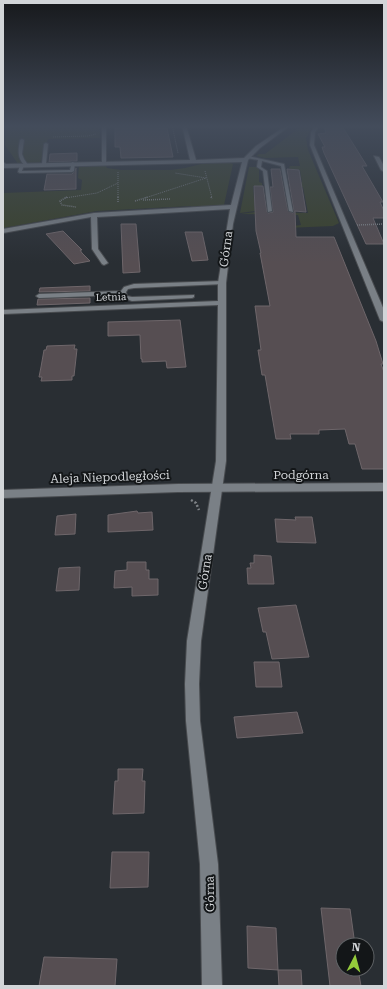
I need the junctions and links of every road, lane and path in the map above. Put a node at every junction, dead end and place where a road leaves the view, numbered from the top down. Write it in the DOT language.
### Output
graph roads {
  1 [pos="64,171"];
  2 [pos="118,171"];
  3 [pos="204,171"];
  4 [pos="243,171"];
  5 [pos="265,171"];
  6 [pos="284,171"];
  7 [pos="323,171"];
  8 [pos="20,172"];
  9 [pos="168,172"];
  10 [pos="73,176"];
  11 [pos="28,177"];
  12 [pos="35,177"];
  13 [pos="118,182"];
  14 [pos="108,188"];
  15 [pos="118,188"];
  16 [pos="70,196"];
  17 [pos="149,197"];
  18 [pos="152,199"];
  19 [pos="130,203"];
  20 [pos="215,207"];
  21 [pos="234,207"];
  22 [pos="118,208"];
  23 [pos="270,211"];
  24 [pos="291,211"];
  25 [pos="94,215"];
  26 [pos="384,224"];
  27 [pos="345,225"];
  28 [pos="3,231"];
  29 [pos="104,263"];
  30 [pos="222,283"];
  31 [pos="123,293"];
  32 [pos="40,296"];
  33 [pos="192,296"];
  34 [pos="220,304"];
  35 [pos="3,312"];
  36 [pos="384,320"];
  37 [pos="218,487"];
  38 [pos="384,487"];
  39 [pos="3,494"];
  40 [pos="212,986"];
  1 -- 8 [label="lane"];
  2 -- 13 [label="path"];
  3 -- 20 [label="path"];
  4 -- 21 [label="street, Górna"];
  5 -- 23 [label="lane"];
  6 -- 24 [label="lane"];
  7 -- 27 [label="street"];
  8 -- 11 [label="lane"];
  9 -- 17 [label="path"];
  10 -- 12 [label="lane"];
  13 -- 14 [label="path"];
  13 -- 15 [label="path"];
  14 -- 15 [label="path"];
  14 -- 16 [label="path"];
  15 -- 22 [label="path"];
  17 -- 18 [label="path"];
  17 -- 19 [label="path"];
  20 -- 21 [label="street"];
  20 -- 25 [label="street"];
  21 -- 30 [label="street, Górna"];
  25 -- 28 [label="street"];
  25 -- 29 [label="street"];
  26 -- 27 [label="path"];
  27 -- 36 [label="street"];
  30 -- 31 [label="lane"];
  30 -- 34 [label="street, Górna"];
  31 -- 32 [label="lane"];
  31 -- 33 [label="lane"];
  34 -- 35 [label="street, Letnia"];
  34 -- 37 [label="street, Górna"];
  37 -- 38 [label="street, Podgórna"];
  37 -- 39 [label="street, Aleja Niepodległości"];
  37 -- 40 [label="street, Górna"];
}
